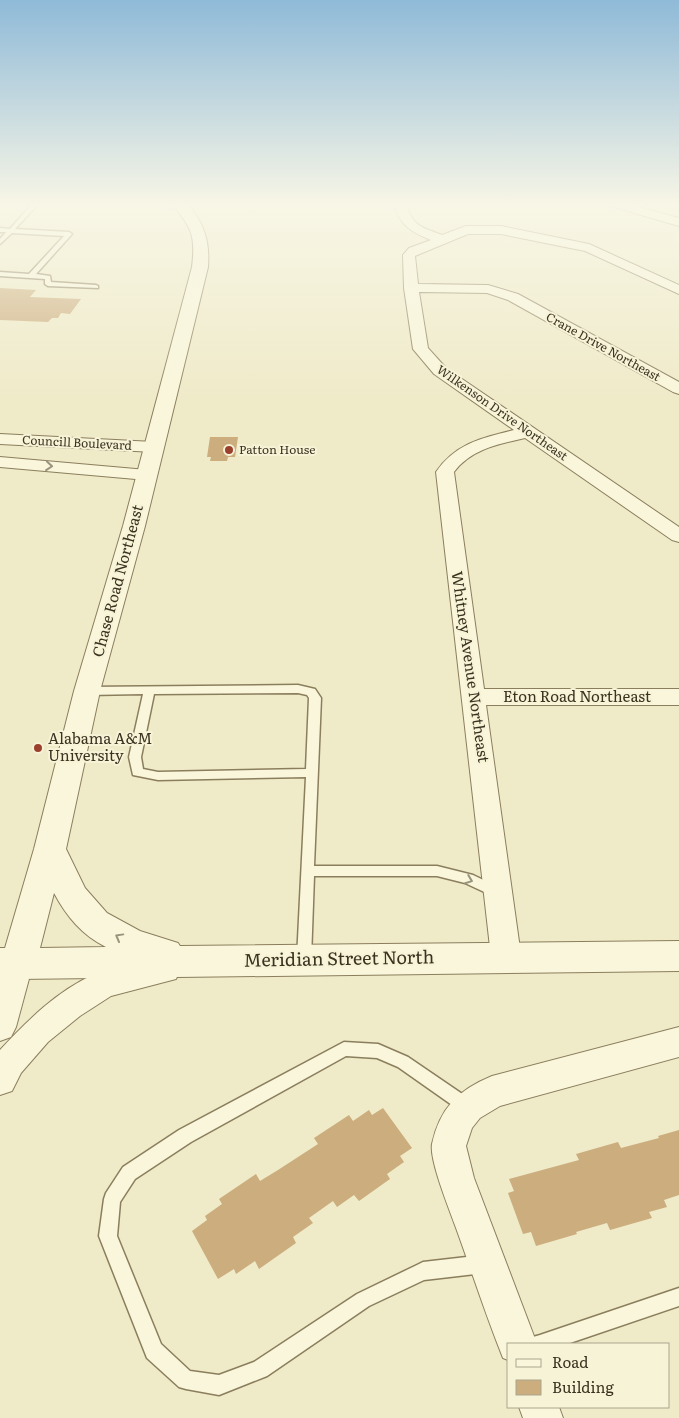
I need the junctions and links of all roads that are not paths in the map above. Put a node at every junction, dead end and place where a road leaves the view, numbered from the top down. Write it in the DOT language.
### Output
graph roads {
  1 [pos="37,269"];
  2 [pos="199,269"];
  3 [pos="409,269"];
  4 [pos="636,269"];
  5 [pos="0,274"];
  6 [pos="31,276"];
  7 [pos="96,287"];
  8 [pos="411,288"];
  9 [pos="679,290"];
  10 [pos="679,389"];
  11 [pos="527,432"];
  12 [pos="0,439"];
  13 [pos="154,447"];
  14 [pos="0,462"];
  15 [pos="147,475"];
  16 [pos="679,536"];
  17 [pos="149,691"];
  18 [pos="87,692"];
  19 [pos="679,696"];
  20 [pos="474,697"];
  21 [pos="312,773"];
  22 [pos="50,849"];
  23 [pos="308,872"];
  24 [pos="498,894"];
  25 [pos="506,956"];
  26 [pos="679,956"];
  27 [pos="304,960"];
  28 [pos="199,961"];
  29 [pos="9,964"];
  30 [pos="0,1027"];
  31 [pos="679,1042"];
  32 [pos="0,1080"];
  33 [pos="468,1107"];
  34 [pos="488,1264"];
  35 [pos="679,1297"];
  36 [pos="517,1343"];
  37 [pos="543,1343"];
  1 -- 6 [label="lane"];
  2 -- 13 [label="street, Chase Road Northeast"];
  3 -- 8 [label="street, Wilkenson Drive Northeast"];
  4 -- 9 [label="street, Wilkenson Drive Northeast"];
  5 -- 6 [label="lane"];
  6 -- 7 [label="lane"];
  8 -- 10 [label="street, Crane Drive Northeast"];
  8 -- 11 [label="street, Wilkenson Drive Northeast"];
  11 -- 16 [label="street, Wilkenson Drive Northeast"];
  11 -- 20 [label="street, Whitney Avenue Northeast"];
  12 -- 13 [label="street, Councill Boulevard"];
  13 -- 15 [label="street, Chase Road Northeast"];
  14 -- 15 [label="street, Councill Boulevard, one-way"];
  15 -- 18 [label="street, Chase Road Northeast"];
  17 -- 18 [label="lane"];
  17 -- 21 [label="lane"];
  17 -- 21 [label="lane"];
  18 -- 22 [label="street, Chase Road Northeast"];
  19 -- 20 [label="street, Eton Road Northeast"];
  20 -- 24 [label="street, Whitney Avenue Northeast"];
  21 -- 23 [label="lane"];
  28 -- 22 [label="street, one-way"];
  22 -- 29 [label="street, Chase Road Northeast"];
  23 -- 24 [label="lane, one-way"];
  23 -- 27 [label="lane"];
  24 -- 25 [label="street, Whitney Avenue Northeast"];
  25 -- 26 [label="street, Meridian Street North"];
  25 -- 27 [label="street, Meridian Street North"];
  27 -- 28 [label="street, Meridian Street North"];
  28 -- 29 [label="street, Meridian Street North"];
  28 -- 32 [label="street"];
  29 -- 30 [label="street"];
  31 -- 33 [label="street"];
  33 -- 34 [label="street"];
  33 -- 34 [label="lane"];
  34 -- 36 [label="street"];
  35 -- 37 [label="lane"];
}
